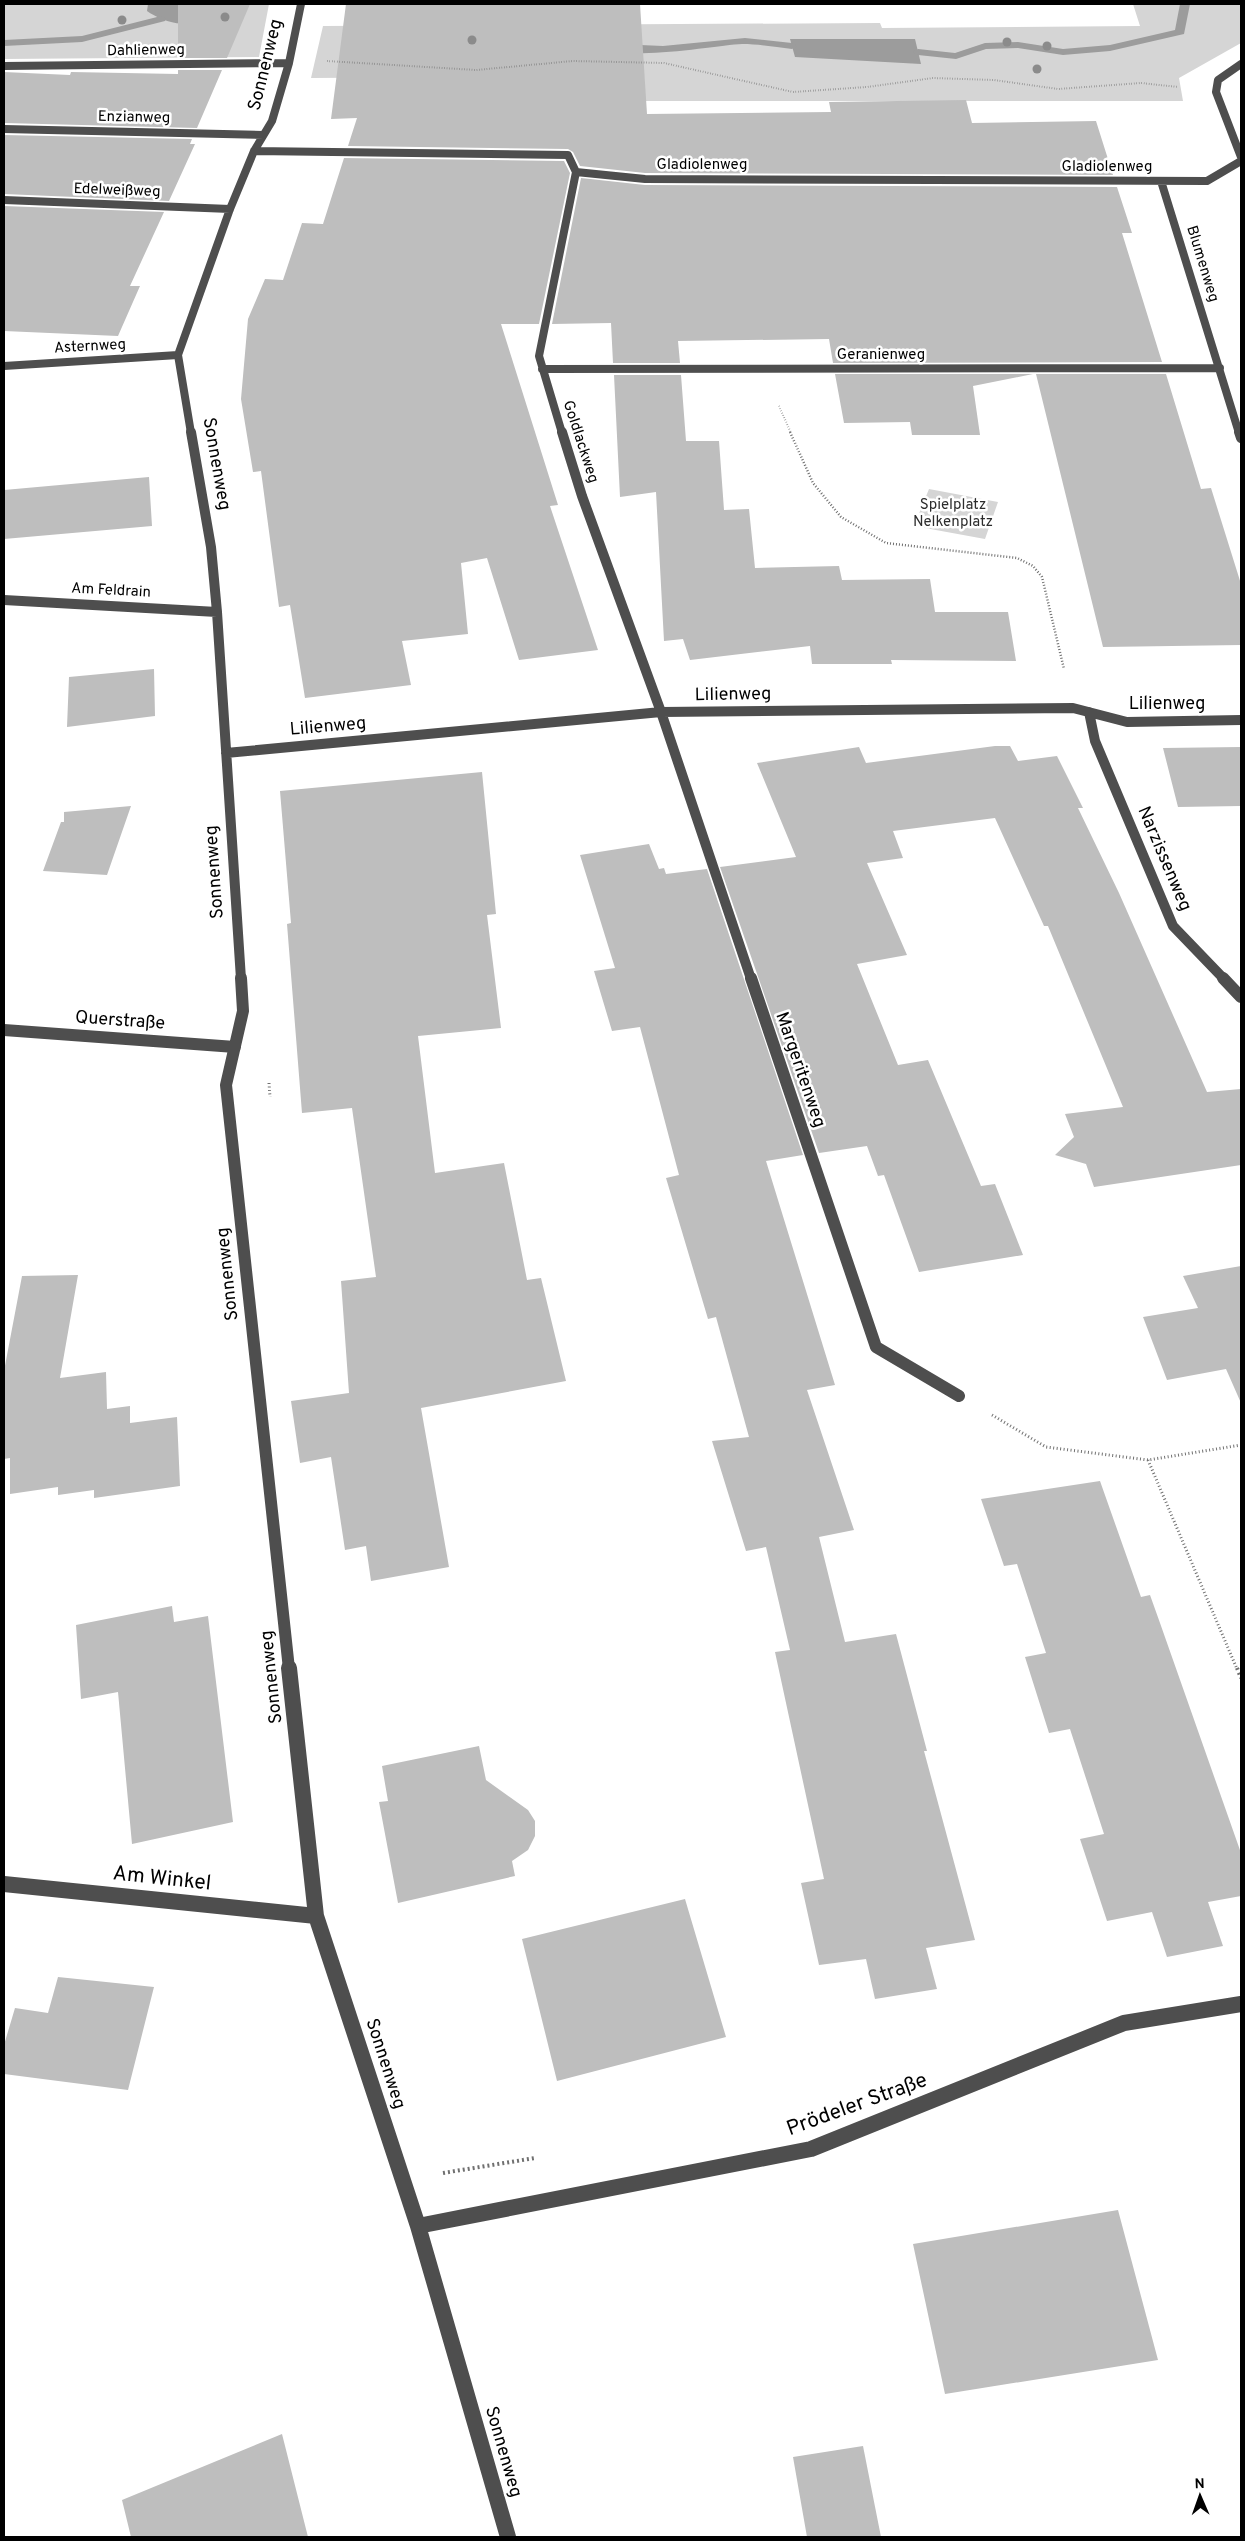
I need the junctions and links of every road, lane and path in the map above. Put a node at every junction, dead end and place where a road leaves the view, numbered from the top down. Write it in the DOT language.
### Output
graph roads {
  1 [pos="301,4"];
  2 [pos="290,64"];
  3 [pos="1241,64"];
  4 [pos="4,66"];
  5 [pos="1184,87"];
  6 [pos="4,129"];
  7 [pos="263,135"];
  8 [pos="254,151"];
  9 [pos="1241,159"];
  10 [pos="576,172"];
  11 [pos="1161,181"];
  12 [pos="4,200"];
  13 [pos="230,209"];
  14 [pos="178,355"];
  15 [pos="4,366"];
  16 [pos="1220,368"];
  17 [pos="542,369"];
  18 [pos="763,369"];
  19 [pos="1241,438"];
  20 [pos="4,600"];
  21 [pos="217,612"];
  22 [pos="1073,708"];
  23 [pos="661,712"];
  24 [pos="1089,712"];
  25 [pos="1241,720"];
  26 [pos="226,753"];
  27 [pos="1241,997"];
  28 [pos="4,1030"];
  29 [pos="235,1047"];
  30 [pos="960,1396"];
  31 [pos="1241,1446"];
  32 [pos="1148,1460"];
  33 [pos="1241,1678"];
  34 [pos="4,1884"];
  35 [pos="316,1916"];
  36 [pos="1241,2004"];
  37 [pos="541,2157"];
  38 [pos="403,2179"];
  39 [pos="418,2226"];
  40 [pos="508,2537"];
  1 -- 2 [label="street, Sonnenweg"];
  2 -- 4 [label="street, Dahlienweg"];
  2 -- 5 [label="path"];
  2 -- 7 [label="street, Sonnenweg"];
  3 -- 9 [label="street"];
  6 -- 7 [label="street, Enzianweg"];
  7 -- 8 [label="street, Sonnenweg"];
  8 -- 10 [label="street"];
  8 -- 13 [label="street, Sonnenweg"];
  9 -- 11 [label="street"];
  10 -- 11 [label="street, Gladiolenweg"];
  10 -- 17 [label="street, Goldlackweg"];
  11 -- 16 [label="street, Blumenweg"];
  12 -- 13 [label="street, Edelweißweg"];
  13 -- 14 [label="street, Sonnenweg"];
  14 -- 15 [label="street, Asternweg"];
  14 -- 21 [label="street, Sonnenweg"];
  16 -- 18 [label="street, Geranienweg"];
  16 -- 19 [label="street, Blumenweg"];
  17 -- 18 [label="street, Geranienweg"];
  17 -- 23 [label="street, Goldlackweg"];
  18 -- 22 [label="path"];
  20 -- 21 [label="street, Am Feldrain"];
  21 -- 26 [label="street, Sonnenweg"];
  22 -- 23 [label="street, Lilienweg"];
  22 -- 24 [label="street, Lilienweg"];
  23 -- 26 [label="street, Lilienweg"];
  23 -- 30 [label="street, Margeritenweg"];
  24 -- 25 [label="street, Lilienweg"];
  24 -- 27 [label="street, Narzissenweg"];
  26 -- 29 [label="street, Sonnenweg"];
  28 -- 29 [label="street, Querstraße"];
  29 -- 35 [label="street, Sonnenweg"];
  30 -- 32 [label="path"];
  31 -- 32 [label="path"];
  32 -- 33 [label="path"];
  34 -- 35 [label="street, Am Winkel"];
  35 -- 38 [label="street, Sonnenweg"];
  36 -- 39 [label="street, Prödeler Straße"];
  37 -- 38 [label="path"];
  38 -- 39 [label="street, Sonnenweg"];
  39 -- 40 [label="street, Sonnenweg"];
}
